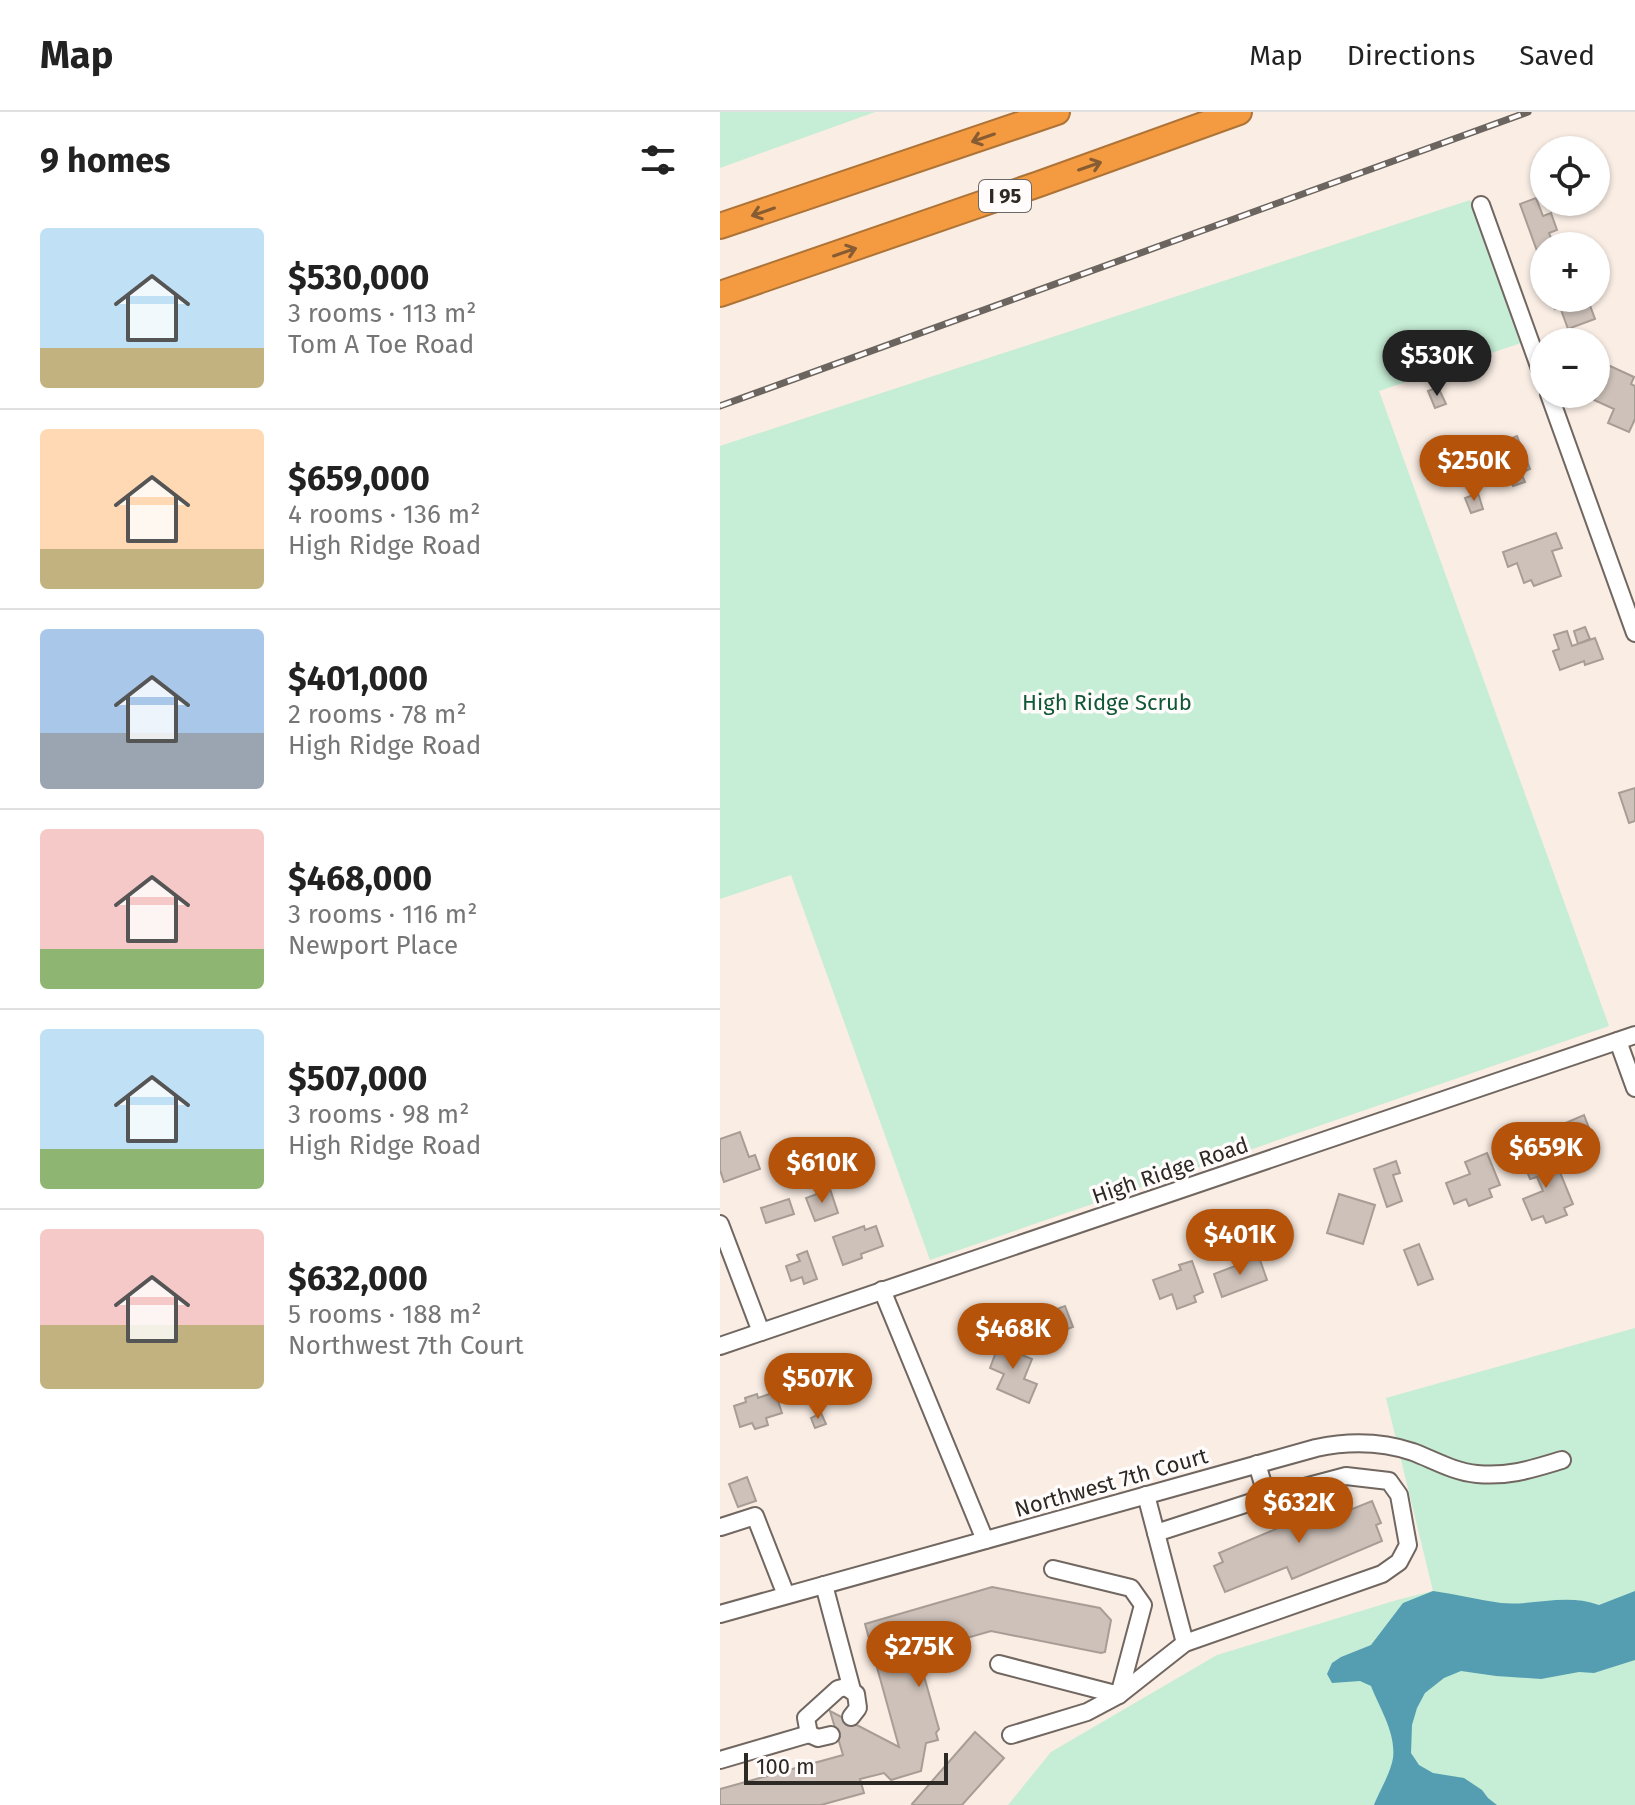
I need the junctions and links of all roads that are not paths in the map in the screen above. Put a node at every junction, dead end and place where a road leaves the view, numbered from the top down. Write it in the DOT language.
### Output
graph roads {
  1 [pos="1057,112"];
  2 [pos="1239,112"];
  3 [pos="1481,205"];
  4 [pos="720,226"];
  5 [pos="771,277"];
  6 [pos="720,294"];
  7 [pos="720,313"];
  8 [pos="1530,341"];
  9 [pos="1554,408"];
  10 [pos="1635,633"];
  11 [pos="1635,1035"];
  12 [pos="1618,1041"];
  13 [pos="1635,1088"];
  14 [pos="720,1224"];
  15 [pos="882,1290"];
  16 [pos="761,1332"];
  17 [pos="720,1346"];
  18 [pos="1562,1460"];
  19 [pos="1257,1464"];
  20 [pos="1146,1495"];
  21 [pos="1267,1497"];
  22 [pos="721,1527"];
  23 [pos="1156,1533"];
  24 [pos="985,1540"];
  25 [pos="1053,1569"];
  26 [pos="824,1585"];
  27 [pos="786,1595"];
  28 [pos="720,1614"];
  29 [pos="1185,1643"];
  30 [pos="999,1664"];
  31 [pos="852,1690"];
  32 [pos="1119,1695"];
  33 [pos="851,1717"];
  34 [pos="809,1734"];
  35 [pos="831,1735"];
  36 [pos="1011,1735"];
  37 [pos="720,1760"];
  1 -- 4 [label="highway, one-way"];
  5 -- 2 [label="highway, I 95, one-way"];
  3 -- 8 [label="street"];
  5 -- 6 [label="highway, I 95"];
  5 -- 7 [label="highway"];
  9 -- 10 [label="street"];
  11 -- 12 [label="street, High Ridge Road"];
  12 -- 13 [label="street"];
  12 -- 15 [label="street, High Ridge Road"];
  14 -- 16 [label="street"];
  15 -- 16 [label="street, High Ridge Road"];
  15 -- 24 [label="street"];
  16 -- 17 [label="street, High Ridge Road"];
  18 -- 19 [label="street, Northwest 7th Court"];
  19 -- 20 [label="street, Northwest 7th Court"];
  19 -- 21 [label="street"];
  20 -- 23 [label="street"];
  20 -- 24 [label="street, Northwest 7th Court"];
  21 -- 23 [label="street"];
  21 -- 29 [label="street"];
  22 -- 27 [label="street"];
  23 -- 29 [label="street"];
  24 -- 26 [label="street, Northwest 7th Court"];
  25 -- 32 [label="street"];
  26 -- 27 [label="street, Northwest 7th Court"];
  26 -- 31 [label="street"];
  27 -- 28 [label="street, Northwest 7th Court"];
  29 -- 32 [label="street"];
  30 -- 32 [label="street"];
  31 -- 33 [label="street"];
  31 -- 34 [label="street"];
  32 -- 36 [label="street"];
  34 -- 35 [label="street"];
  34 -- 37 [label="street"];
}
